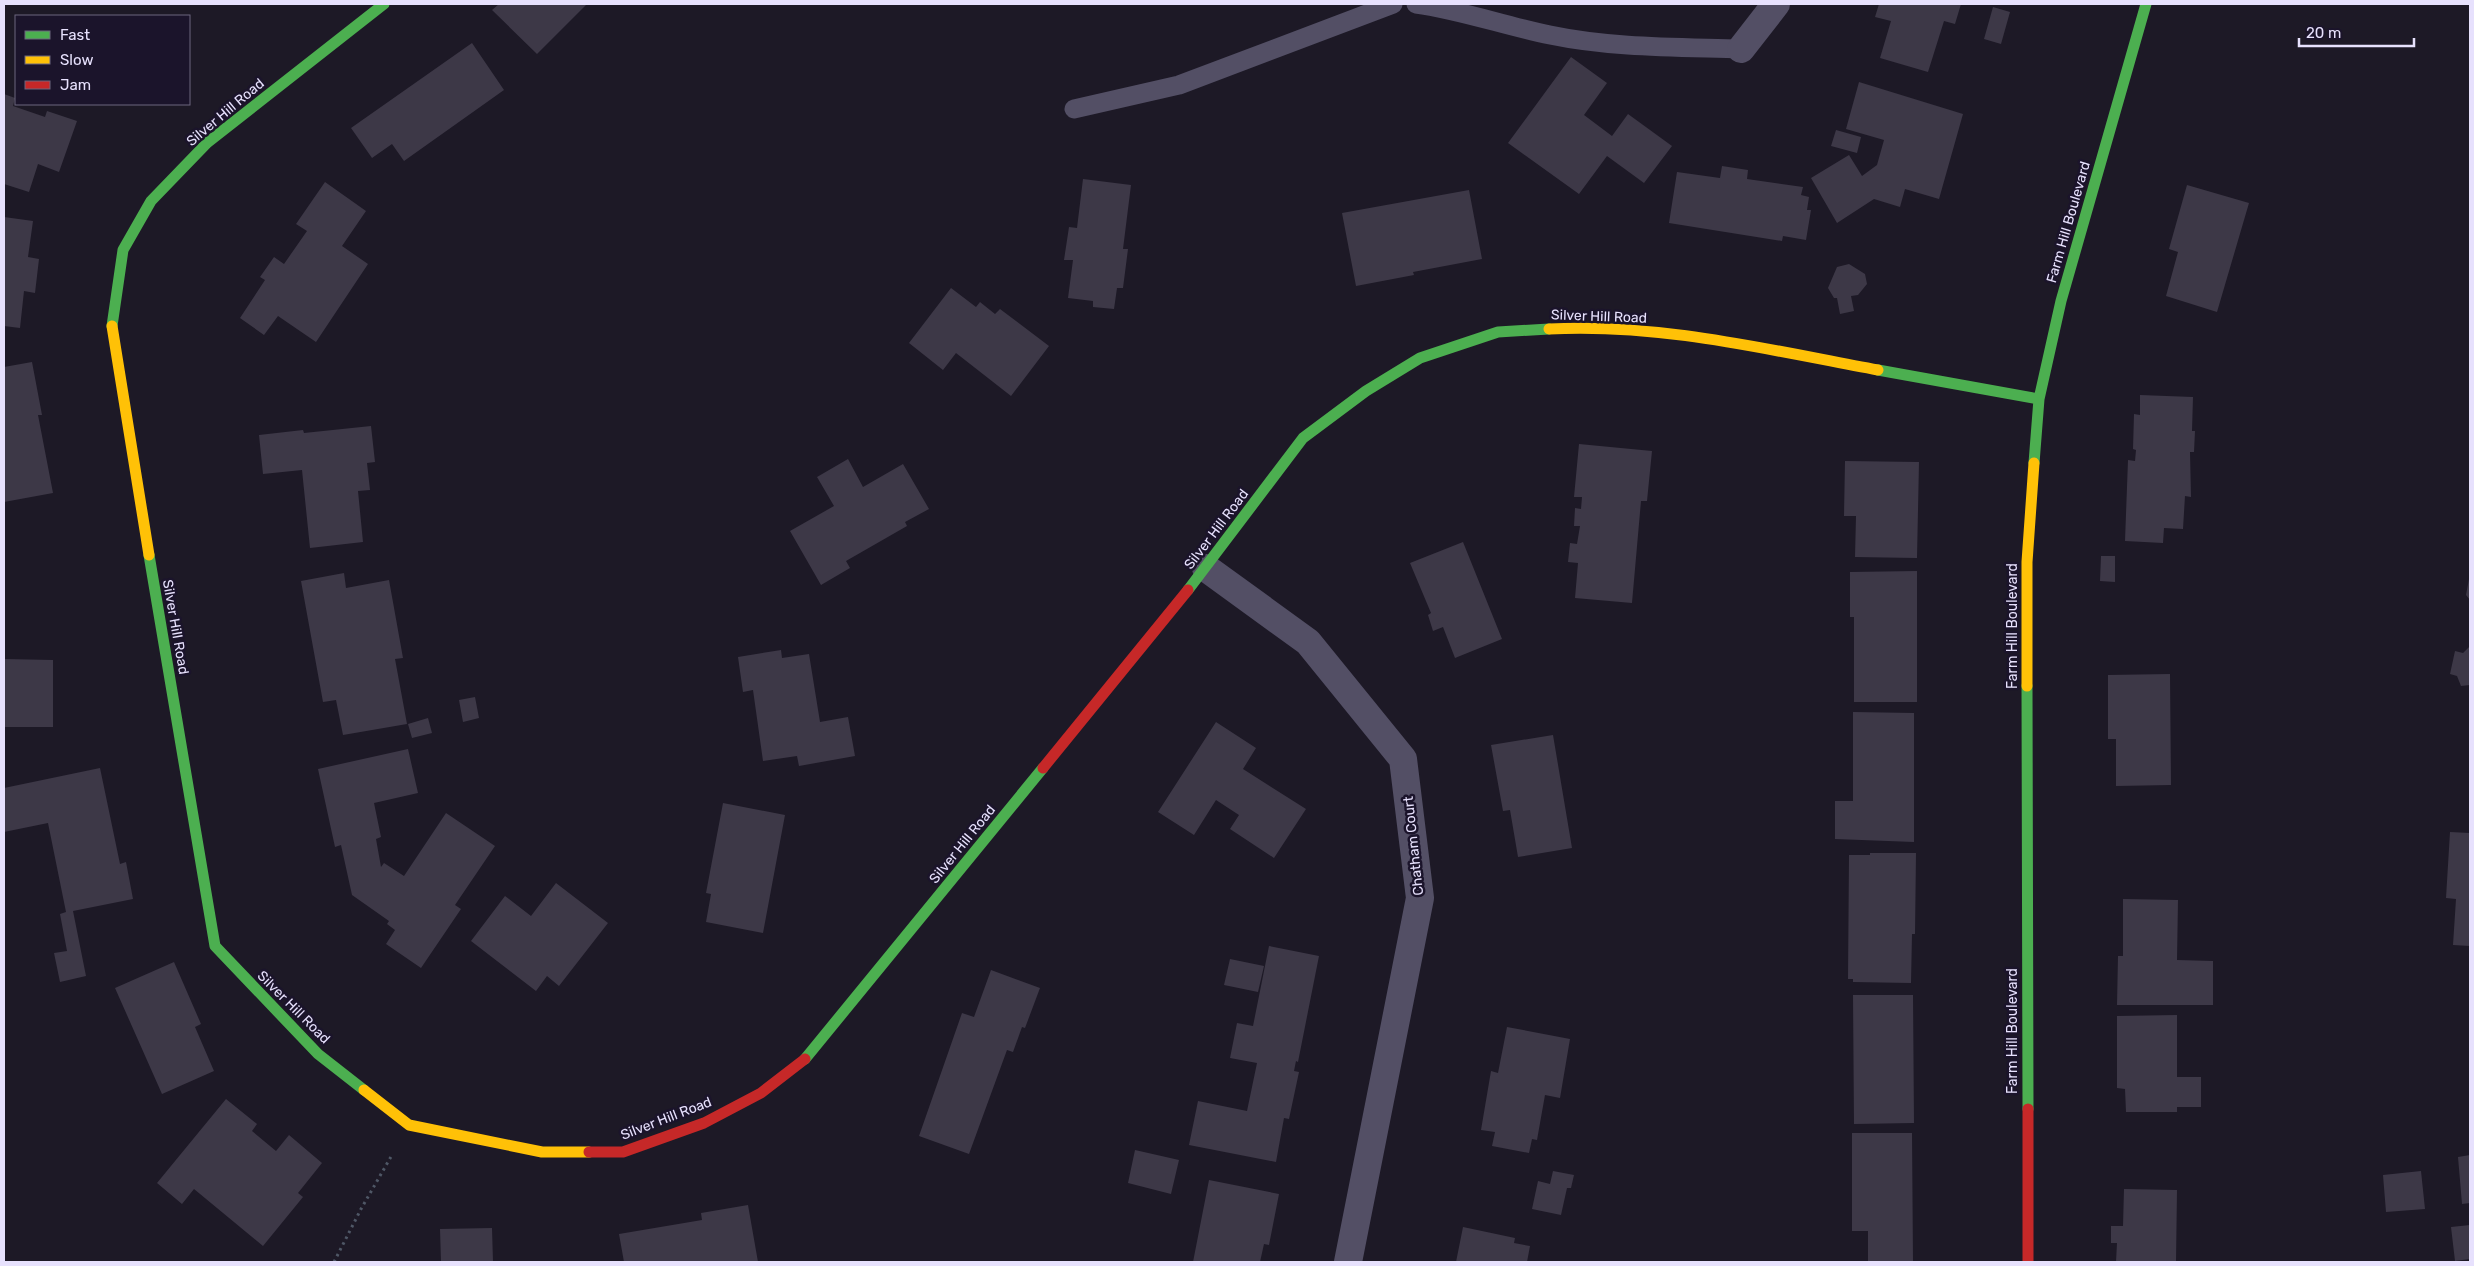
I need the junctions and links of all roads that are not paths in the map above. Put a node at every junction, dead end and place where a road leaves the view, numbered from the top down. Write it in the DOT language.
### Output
graph roads {
  1 [pos="384,4"];
  2 [pos="1393,4"];
  3 [pos="1416,4"];
  4 [pos="1776,4"];
  5 [pos="2146,4"];
  6 [pos="1740,49"];
  7 [pos="1074,109"];
  8 [pos="2039,400"];
  9 [pos="1206,568"];
  10 [pos="1348,1262"];
  11 [pos="2028,1262"];
  1 -- 9 [label="street, Silver Hill Road"];
  2 -- 7 [label="lane"];
  3 -- 6 [label="lane"];
  4 -- 6 [label="street"];
  5 -- 8 [label="street, Farm Hill Boulevard"];
  8 -- 9 [label="street, Silver Hill Road"];
  8 -- 11 [label="street, Farm Hill Boulevard"];
  9 -- 10 [label="street, Chatham Court"];
}
